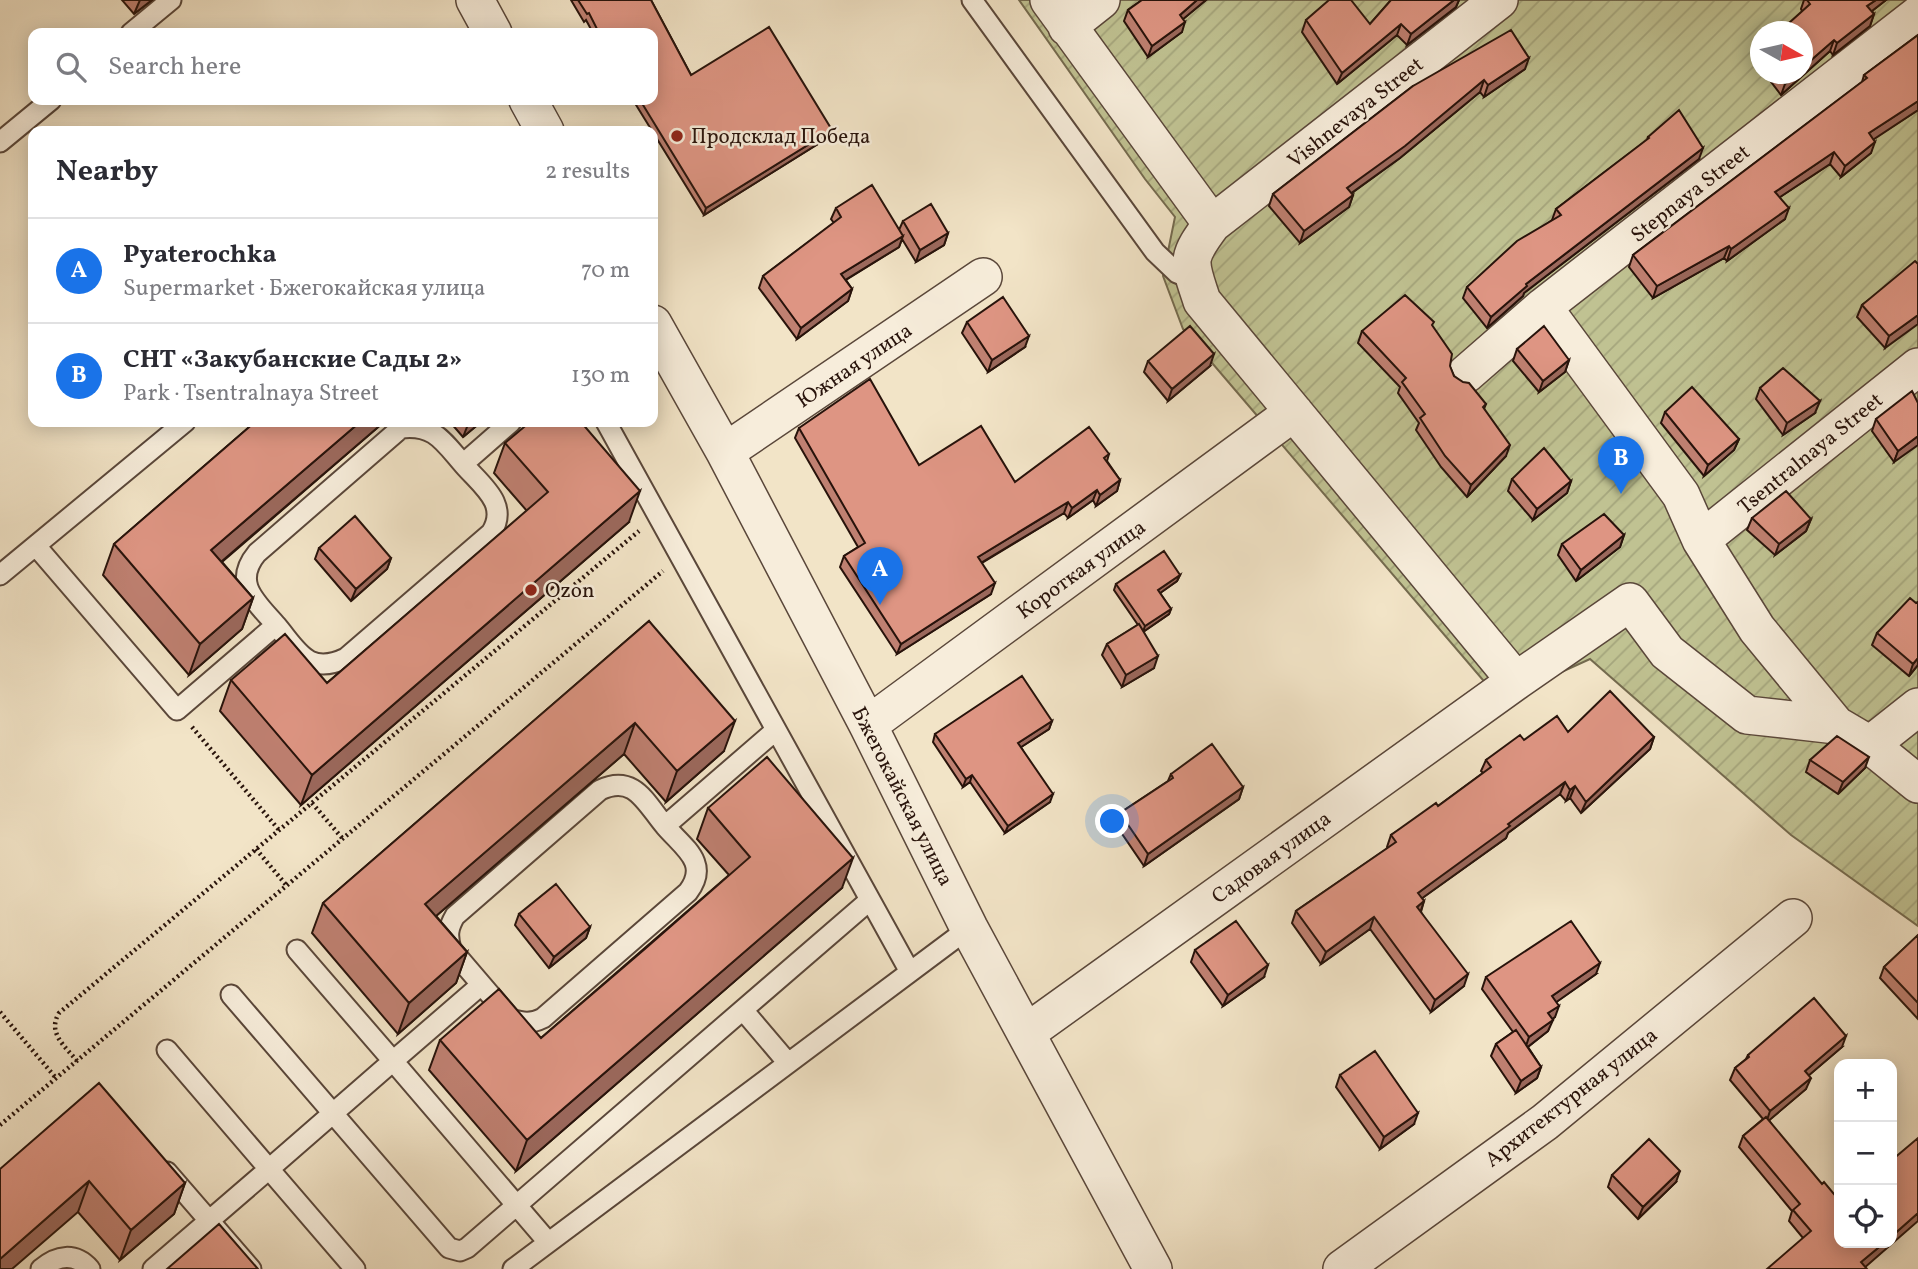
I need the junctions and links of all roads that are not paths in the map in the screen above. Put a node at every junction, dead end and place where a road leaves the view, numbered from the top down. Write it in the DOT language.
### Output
graph roads {
  1 [pos="171,0"];
  2 [pos="475,0"];
  3 [pos="972,0"];
  4 [pos="1499,0"];
  5 [pos="1076,9"];
  6 [pos="1918,15"];
  7 [pos="137,28"];
  8 [pos="490,28"];
  9 [pos="45,105"];
  10 [pos="0,142"];
  11 [pos="1212,225"];
  12 [pos="983,277"];
  13 [pos="1195,280"];
  14 [pos="1543,307"];
  15 [pos="658,333"];
  16 [pos="1918,367"];
  17 [pos="1466,374"];
  18 [pos="1294,412"];
  19 [pos="179,427"];
  20 [pos="408,427"];
  21 [pos="420,427"];
  22 [pos="505,427"];
  23 [pos="609,427"];
  24 [pos="725,452"];
  25 [pos="463,464"];
  26 [pos="1701,540"];
  27 [pos="36,546"];
  28 [pos="0,575"];
  29 [pos="276,625"];
  30 [pos="1516,681"];
  31 [pos="1918,707"];
  32 [pos="1836,724"];
  33 [pos="868,725"];
  34 [pos="776,730"];
  35 [pos="1870,745"];
  36 [pos="1918,784"];
  37 [pos="665,826"];
  38 [pos="870,900"];
  39 [pos="1793,918"];
  40 [pos="969,928"];
  41 [pos="297,950"];
  42 [pos="910,972"];
  43 [pos="481,985"];
  44 [pos="231,995"];
  45 [pos="743,1010"];
  46 [pos="1026,1033"];
  47 [pos="167,1050"];
  48 [pos="393,1061"];
  49 [pos="789,1063"];
  50 [pos="333,1114"];
  51 [pos="158,1161"];
  52 [pos="269,1168"];
  53 [pos="517,1206"];
  54 [pos="209,1220"];
  55 [pos="548,1242"];
  56 [pos="41,1269"];
  57 [pos="90,1269"];
  58 [pos="153,1269"];
  59 [pos="251,1269"];
  60 [pos="355,1269"];
  61 [pos="513,1269"];
  62 [pos="1153,1269"];
  63 [pos="1342,1269"];
  1 -- 7 [label="lane"];
  2 -- 8 [label="street"];
  3 -- 13 [label="lane"];
  4 -- 11 [label="street, Vishnevaya Street"];
  5 -- 11 [label="street"];
  6 -- 14 [label="street, Stepnaya Street"];
  9 -- 10 [label="lane"];
  11 -- 13 [label="street, Vishnevaya Street"];
  12 -- 24 [label="street, Южная улица"];
  13 -- 18 [label="street"];
  14 -- 17 [label="street, Stepnaya Street"];
  14 -- 26 [label="street"];
  15 -- 24 [label="street, Бжегокайская улица"];
  16 -- 26 [label="street, Tsentralnaya Street"];
  18 -- 30 [label="street"];
  18 -- 33 [label="street, Короткая улица"];
  19 -- 27 [label="lane"];
  20 -- 29 [label="lane"];
  21 -- 25 [label="lane"];
  22 -- 25 [label="lane"];
  23 -- 34 [label="lane"];
  24 -- 33 [label="street, Бжегокайская улица"];
  25 -- 29 [label="lane"];
  26 -- 32 [label="street"];
  27 -- 28 [label="lane"];
  27 -- 29 [label="lane"];
  30 -- 32 [label="street"];
  30 -- 46 [label="street, Садовая улица"];
  31 -- 35 [label="street"];
  32 -- 35 [label="street"];
  33 -- 40 [label="street, Бжегокайская улица"];
  34 -- 37 [label="lane"];
  34 -- 38 [label="lane"];
  35 -- 36 [label="street"];
  37 -- 43 [label="lane"];
  37 -- 43 [label="lane"];
  38 -- 42 [label="lane"];
  38 -- 45 [label="lane"];
  39 -- 63 [label="street, Архитектурная улица"];
  40 -- 42 [label="lane"];
  40 -- 46 [label="street, Бжегокайская улица"];
  41 -- 48 [label="lane"];
  42 -- 49 [label="lane"];
  43 -- 48 [label="lane"];
  44 -- 50 [label="lane"];
  45 -- 49 [label="lane"];
  45 -- 53 [label="lane"];
  46 -- 62 [label="street, Бжегокайская улица"];
  47 -- 52 [label="lane"];
  48 -- 50 [label="lane"];
  48 -- 53 [label="lane"];
  49 -- 55 [label="lane"];
  50 -- 52 [label="lane"];
  50 -- 53 [label="lane"];
  51 -- 54 [label="lane"];
  52 -- 54 [label="lane"];
  52 -- 60 [label="lane"];
  53 -- 55 [label="lane"];
  54 -- 58 [label="lane"];
  54 -- 59 [label="lane"];
  55 -- 61 [label="lane"];
  56 -- 57 [label="lane"];
}
